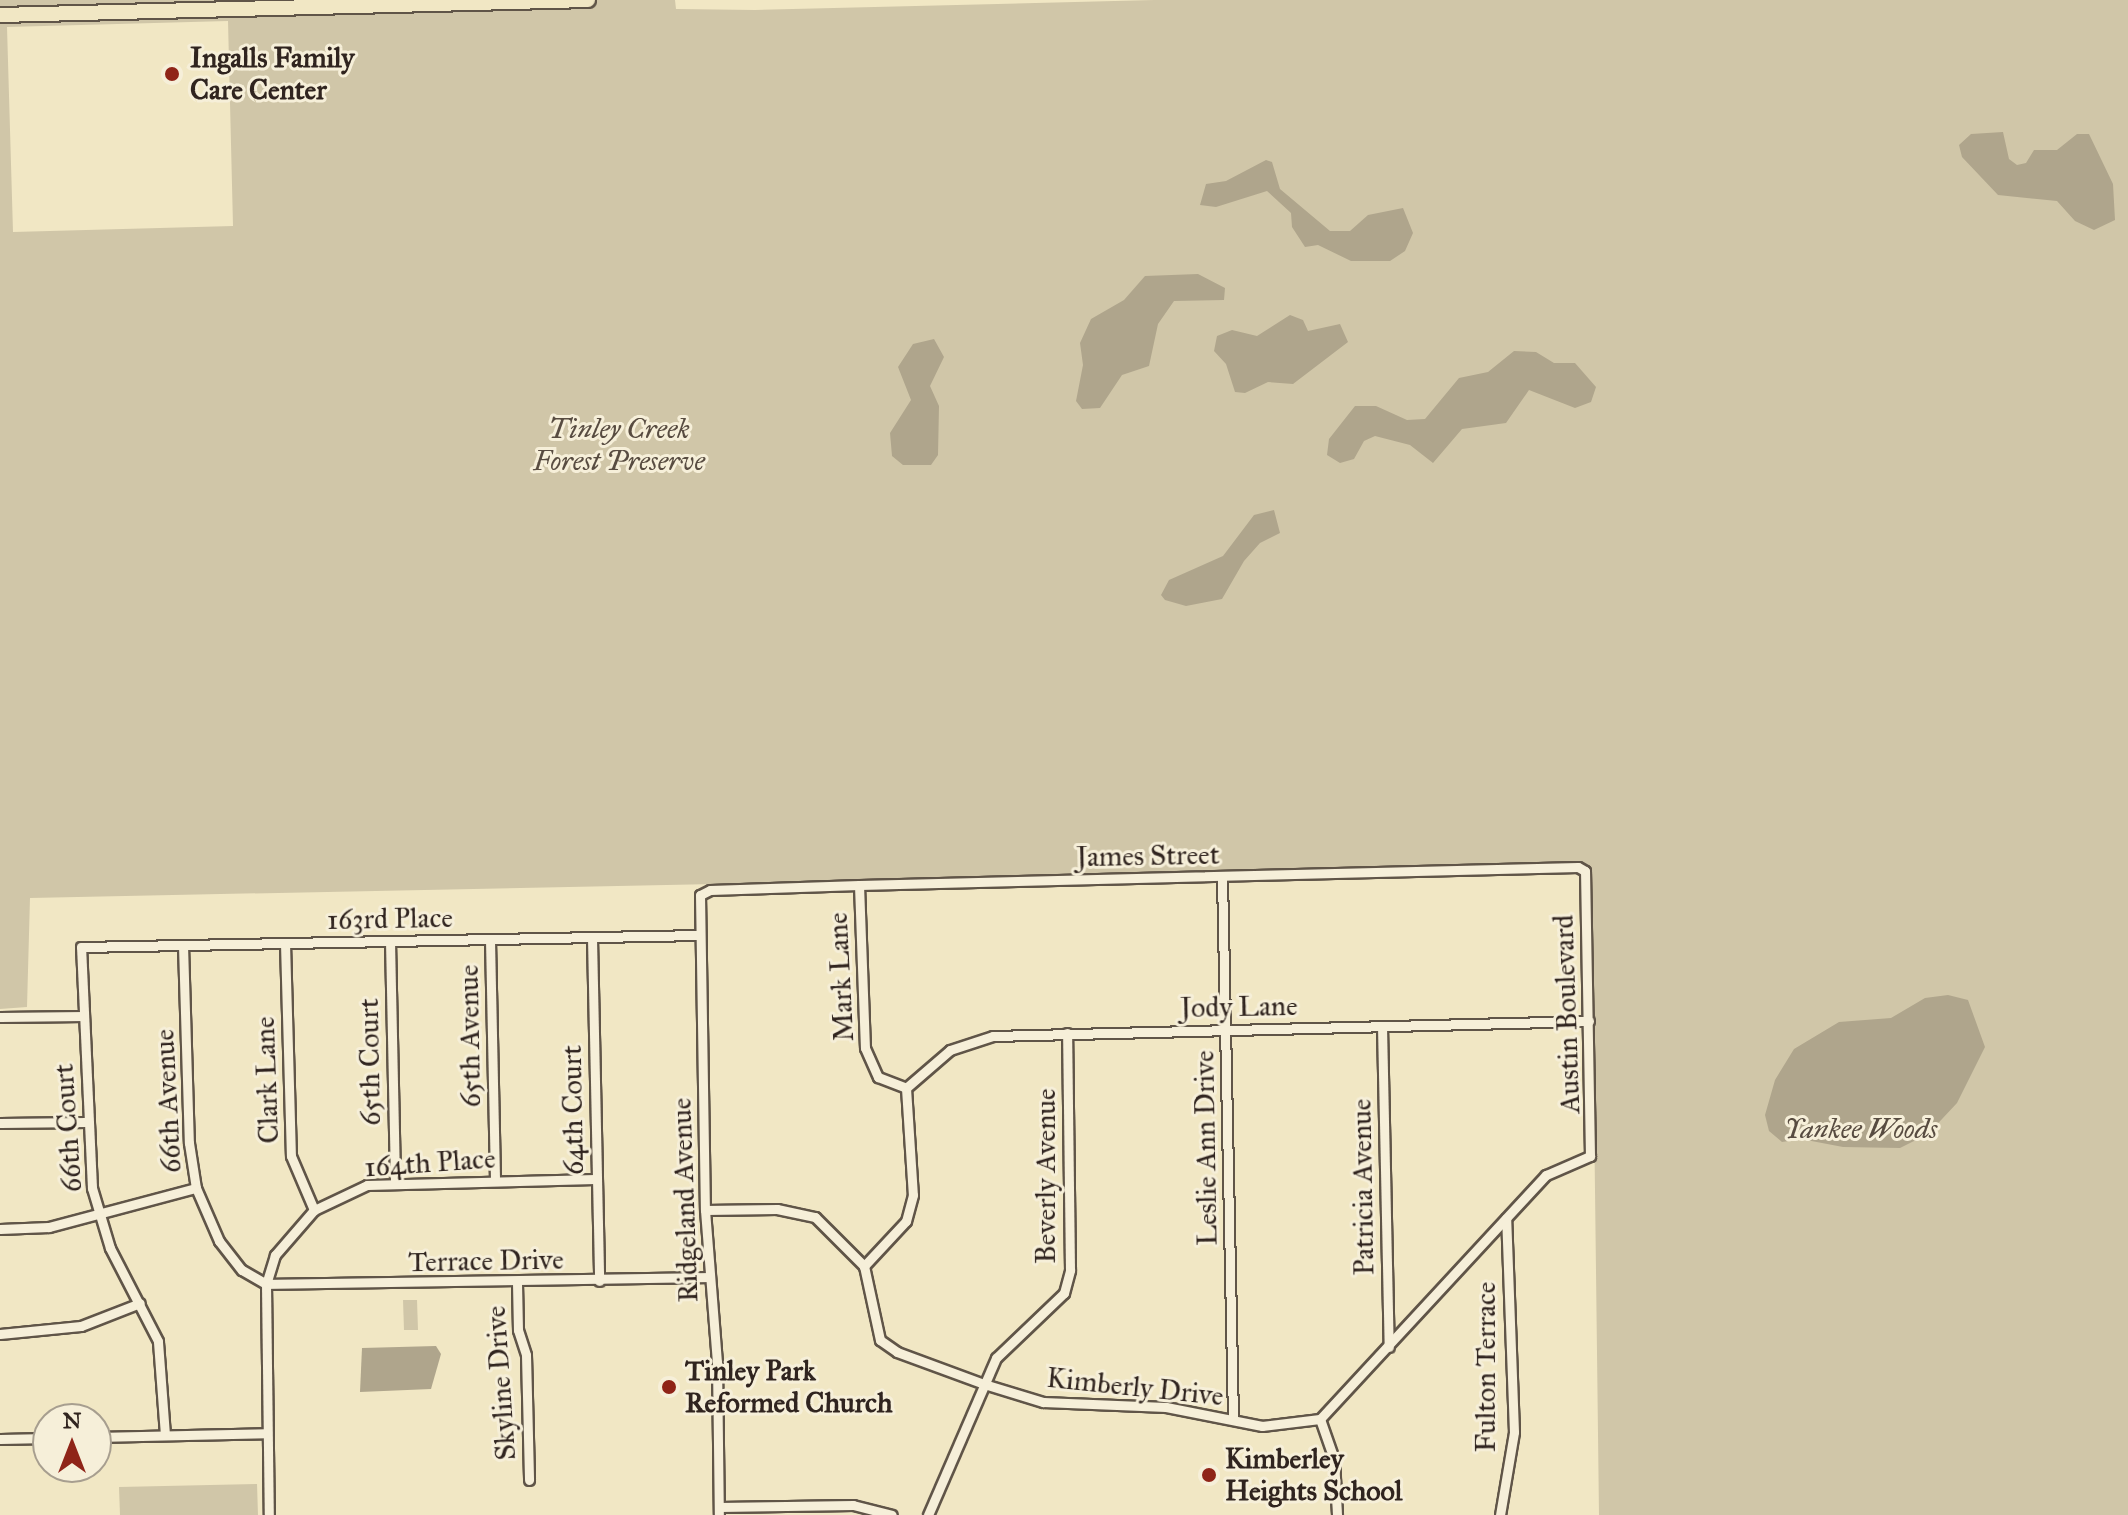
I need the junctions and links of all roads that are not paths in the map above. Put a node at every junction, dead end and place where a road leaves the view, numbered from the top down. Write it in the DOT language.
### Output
graph roads {
  1 [pos="588,0"];
  2 [pos="0,15"];
  3 [pos="1585,871"];
  4 [pos="1222,876"];
  5 [pos="859,885"];
  6 [pos="710,890"];
  7 [pos="700,935"];
  8 [pos="592,938"];
  9 [pos="490,940"];
  10 [pos="390,941"];
  11 [pos="285,943"];
  12 [pos="183,945"];
  13 [pos="81,947"];
  14 [pos="84,1016"];
  15 [pos="0,1017"];
  16 [pos="1589,1021"];
  17 [pos="1382,1026"];
  18 [pos="1227,1029"];
  19 [pos="1067,1033"];
  20 [pos="906,1088"];
  21 [pos="86,1122"];
  22 [pos="0,1123"];
  23 [pos="595,1179"];
  24 [pos="495,1180"];
  25 [pos="395,1181"];
  26 [pos="196,1188"];
  27 [pos="314,1210"];
  28 [pos="705,1210"];
  29 [pos="98,1216"];
  30 [pos="1506,1218"];
  31 [pos="0,1229"];
  32 [pos="864,1266"];
  33 [pos="707,1277"];
  34 [pos="599,1281"];
  35 [pos="517,1283"];
  36 [pos="266,1284"];
  37 [pos="140,1303"];
  38 [pos="0,1334"];
  39 [pos="1389,1347"];
  40 [pos="984,1384"];
  41 [pos="1233,1419"];
  42 [pos="1320,1419"];
  43 [pos="266,1433"];
  44 [pos="165,1435"];
  45 [pos="112,1437"];
  46 [pos="32,1438"];
  47 [pos="0,1439"];
  48 [pos="529,1480"];
  49 [pos="719,1511"];
  50 [pos="269,1515"];
  51 [pos="892,1515"];
  52 [pos="928,1515"];
  53 [pos="1337,1515"];
  54 [pos="1500,1515"];
  1 -- 2 [label="main road"];
  3 -- 4 [label="street, James Street"];
  3 -- 16 [label="street, Austin Boulevard"];
  4 -- 5 [label="street, James Street"];
  4 -- 18 [label="street, Leslie Ann Drive"];
  5 -- 6 [label="street, James Street"];
  5 -- 20 [label="street, Mark Lane"];
  6 -- 7 [label="street, Ridgeland Avenue"];
  7 -- 8 [label="street, 163rd Place"];
  7 -- 28 [label="street, Ridgeland Avenue"];
  8 -- 9 [label="street, 163rd Place"];
  8 -- 23 [label="street, 64th Court"];
  9 -- 10 [label="street, 163rd Place"];
  9 -- 24 [label="street, 65th Avenue"];
  10 -- 11 [label="street, 163rd Place"];
  10 -- 25 [label="street, 65th Court"];
  11 -- 12 [label="street, 163rd Place"];
  11 -- 27 [label="street, Clark Lane"];
  12 -- 13 [label="street, 163rd Place"];
  12 -- 26 [label="street, 66th Avenue"];
  13 -- 14 [label="street, 66th Court"];
  14 -- 15 [label="street"];
  14 -- 21 [label="street, 66th Court"];
  16 -- 17 [label="street, Jody Lane"];
  16 -- 30 [label="street, Austin Boulevard"];
  17 -- 18 [label="street, Jody Lane"];
  17 -- 39 [label="street, Patricia Avenue"];
  18 -- 19 [label="street, Jody Lane"];
  18 -- 41 [label="street, Leslie Ann Drive"];
  19 -- 20 [label="street, Jody Lane"];
  19 -- 40 [label="street, Beverly Avenue"];
  20 -- 32 [label="street"];
  21 -- 22 [label="street"];
  21 -- 29 [label="street, 66th Court"];
  23 -- 24 [label="street, 164th Place"];
  23 -- 34 [label="street, 64th Court"];
  24 -- 25 [label="street, 164th Place"];
  25 -- 27 [label="street, 164th Place"];
  26 -- 29 [label="street"];
  26 -- 36 [label="street, 66th Avenue"];
  27 -- 36 [label="street, 164th Place"];
  28 -- 32 [label="street"];
  28 -- 33 [label="street, Ridgeland Avenue"];
  29 -- 31 [label="street"];
  29 -- 37 [label="street, 66th Court"];
  30 -- 39 [label="street"];
  30 -- 54 [label="street, Fulton Terrace"];
  32 -- 40 [label="street, Kimberly Drive"];
  33 -- 34 [label="street, Terrace Drive"];
  33 -- 49 [label="street, Ridgeland Avenue"];
  34 -- 35 [label="street, Terrace Drive"];
  35 -- 36 [label="street, Terrace Drive"];
  35 -- 48 [label="street, Skyline Drive"];
  36 -- 43 [label="street"];
  37 -- 38 [label="street"];
  37 -- 44 [label="street, 66th Court"];
  39 -- 42 [label="street"];
  40 -- 41 [label="street, Kimberly Drive"];
  40 -- 52 [label="street, Beverly Avenue"];
  41 -- 42 [label="street, Kimberly Drive"];
  42 -- 53 [label="street"];
  43 -- 44 [label="street"];
  43 -- 50 [label="street"];
  44 -- 45 [label="street"];
  46 -- 47 [label="street"];
  49 -- 51 [label="street"];
}
